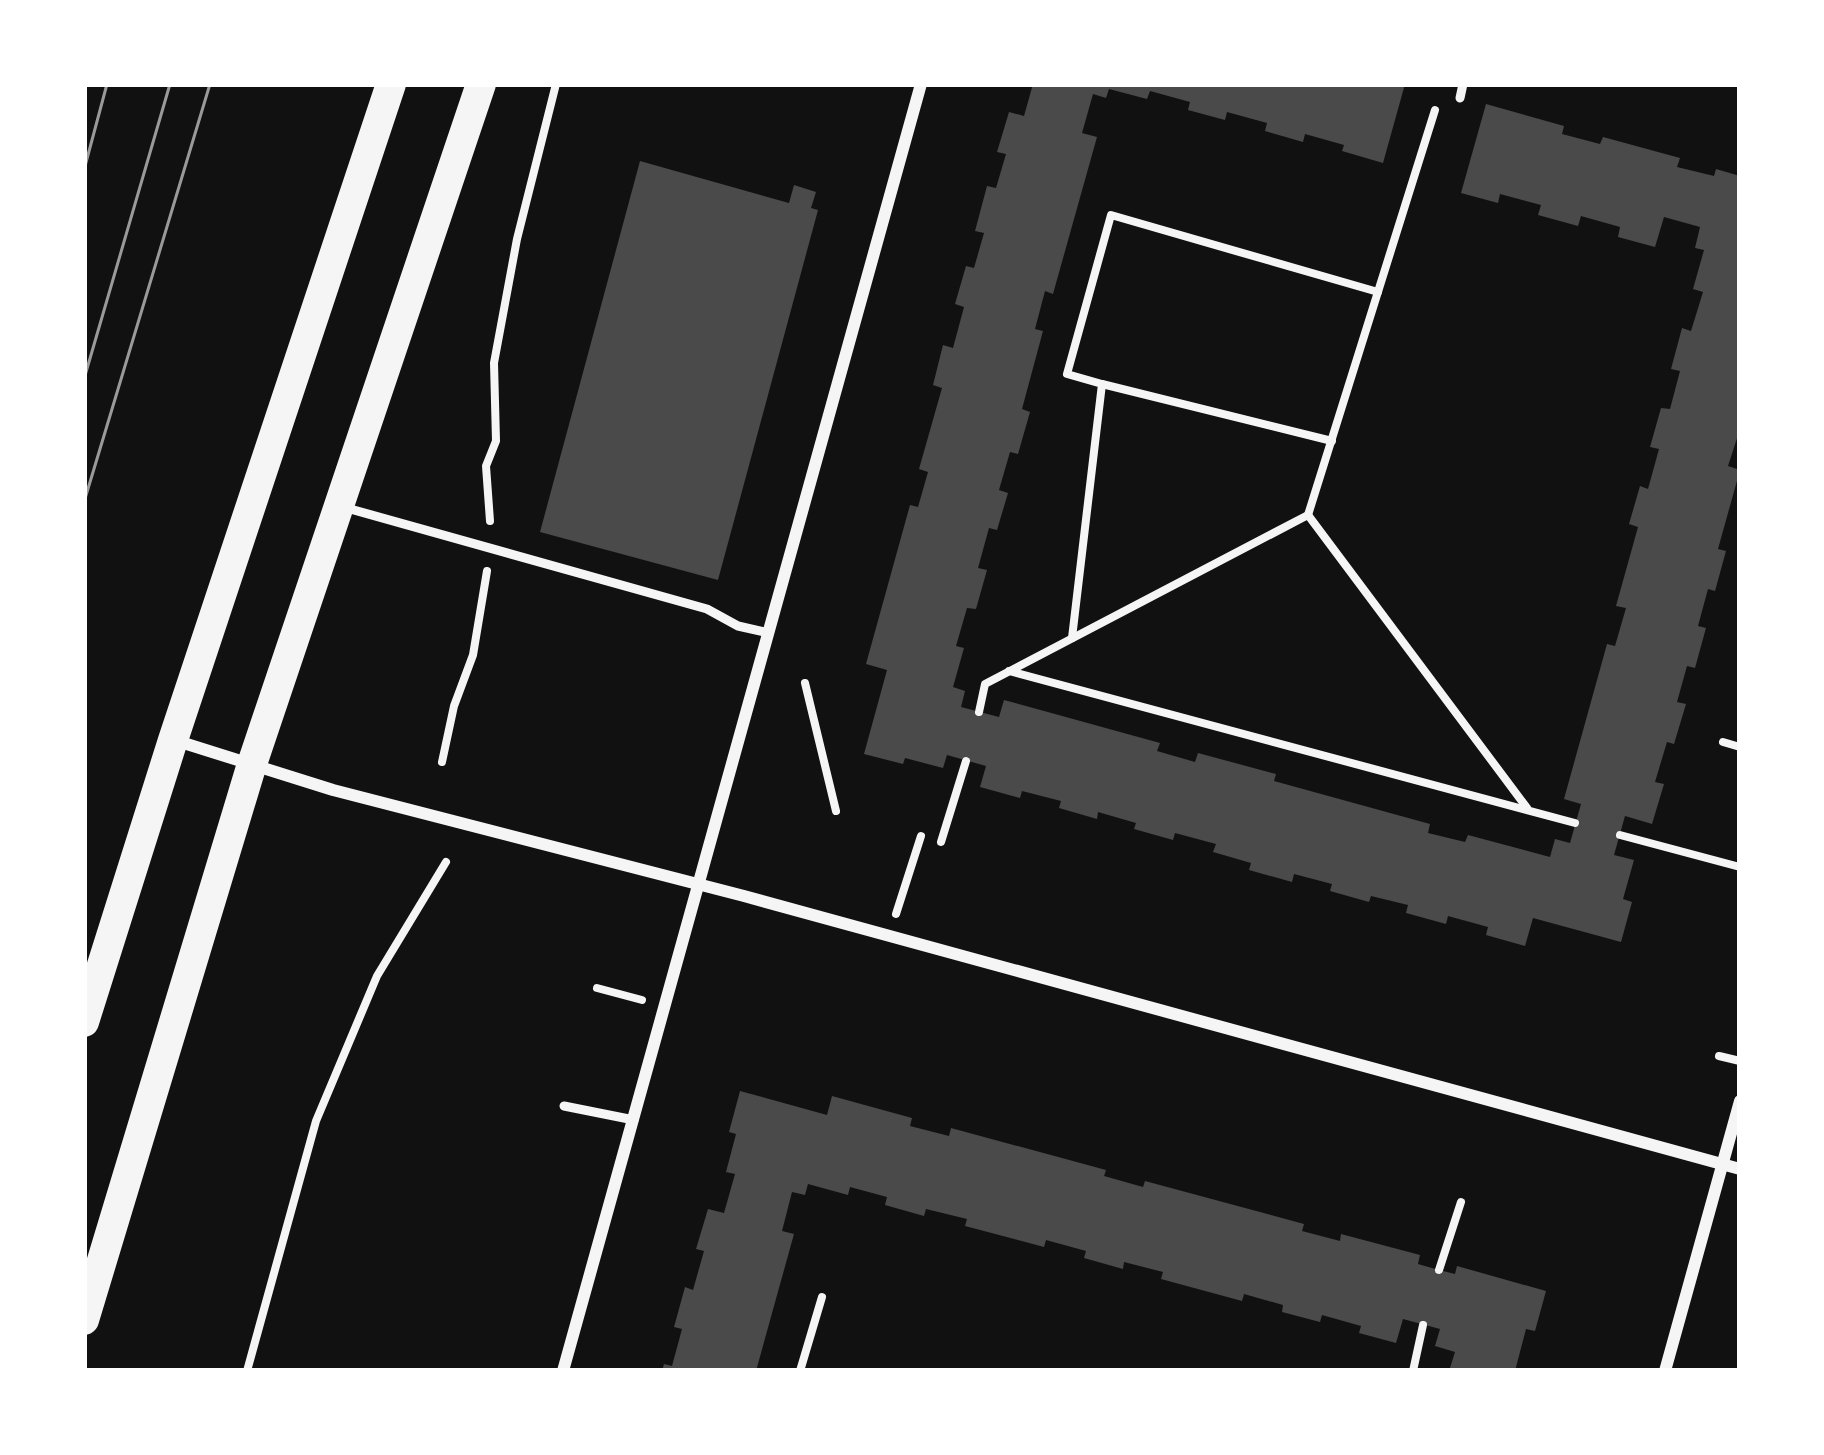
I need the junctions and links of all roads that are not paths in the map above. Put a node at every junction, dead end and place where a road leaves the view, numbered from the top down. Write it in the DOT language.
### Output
graph roads {
  1 [pos="391,84"];
  2 [pos="481,84"];
  3 [pos="921,84"];
  4 [pos="1463,84"];
  5 [pos="1460,98"];
  6 [pos="338,506"];
  7 [pos="770,633"];
  8 [pos="172,740"];
  9 [pos="252,764"];
  10 [pos="700,885"];
  11 [pos="84,1022"];
  12 [pos="1740,1101"];
  13 [pos="564,1106"];
  14 [pos="634,1120"];
  15 [pos="1723,1164"];
  16 [pos="1740,1169"];
  17 [pos="84,1320"];
  18 [pos="563,1371"];
  19 [pos="1665,1371"];
  1 -- 8 [label="main road"];
  2 -- 6 [label="main road"];
  3 -- 7 [label="street"];
  4 -- 5 [label="lane"];
  6 -- 7 [label="lane"];
  6 -- 9 [label="main road"];
  7 -- 10 [label="street"];
  8 -- 9 [label="street"];
  8 -- 11 [label="main road"];
  9 -- 10 [label="street"];
  9 -- 17 [label="main road"];
  10 -- 14 [label="street"];
  10 -- 15 [label="street"];
  12 -- 15 [label="street"];
  13 -- 14 [label="lane"];
  14 -- 18 [label="street"];
  15 -- 16 [label="street"];
  15 -- 19 [label="street"];
}
